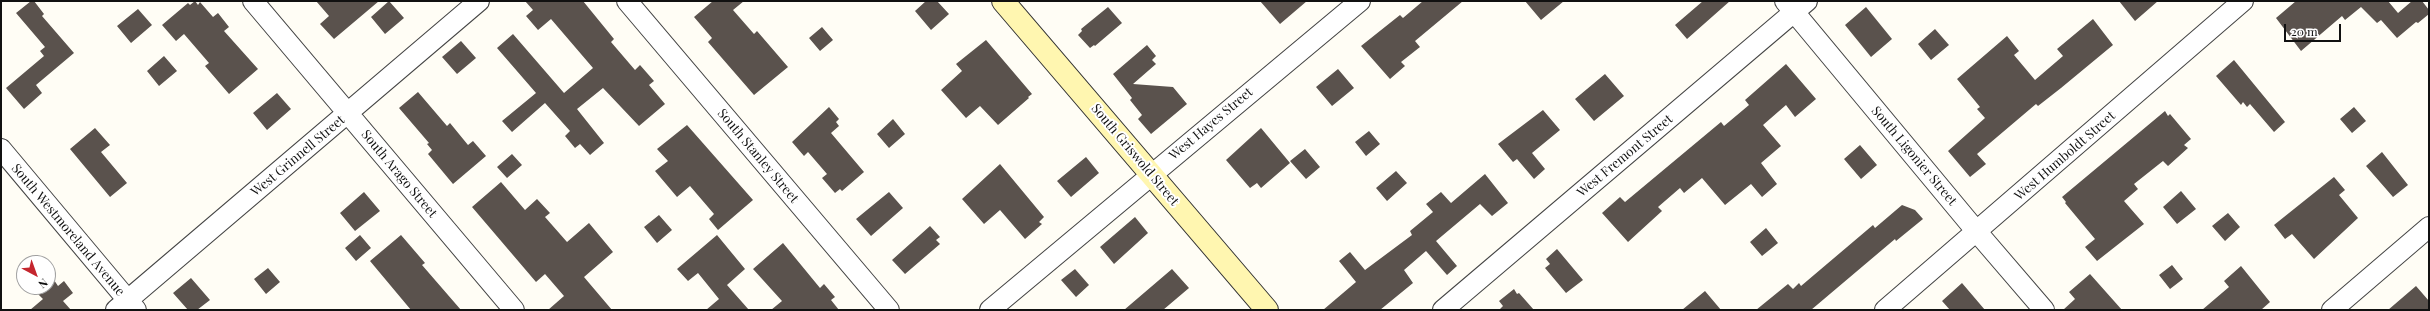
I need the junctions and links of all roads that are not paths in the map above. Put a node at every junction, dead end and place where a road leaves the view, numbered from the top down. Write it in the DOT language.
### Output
graph roads {
  1 [pos="253,1"];
  2 [pos="479,1"];
  3 [pos="627,1"];
  4 [pos="1003,1"];
  5 [pos="1360,1"];
  6 [pos="2243,1"];
  7 [pos="1796,5"];
  8 [pos="348,113"];
  9 [pos="1,149"];
  10 [pos="1152,174"];
  11 [pos="2429,227"];
  12 [pos="1977,232"];
  13 [pos="127,307"];
  14 [pos="514,310"];
  15 [pos="889,310"];
  16 [pos="990,310"];
  17 [pos="1267,310"];
  18 [pos="1443,310"];
  19 [pos="1885,310"];
  20 [pos="2044,310"];
  21 [pos="2332,310"];
  1 -- 8 [label="street, South Arago Street"];
  2 -- 8 [label="street, West Grinnell Street"];
  3 -- 15 [label="street, South Stanley Street"];
  4 -- 10 [label="street, South Griswold Street"];
  5 -- 10 [label="street, West Hayes Street"];
  6 -- 12 [label="street, West Humboldt Street"];
  7 -- 12 [label="street, South Ligonier Street"];
  7 -- 18 [label="street, West Fremont Street"];
  8 -- 13 [label="street, West Grinnell Street"];
  8 -- 14 [label="street, South Arago Street"];
  9 -- 13 [label="street, South Westmoreland Avenue"];
  10 -- 16 [label="street, West Hayes Street"];
  10 -- 17 [label="street, South Griswold Street"];
  11 -- 21 [label="street"];
  12 -- 19 [label="street, West Humboldt Street"];
  12 -- 20 [label="street, South Ligonier Street"];
}
